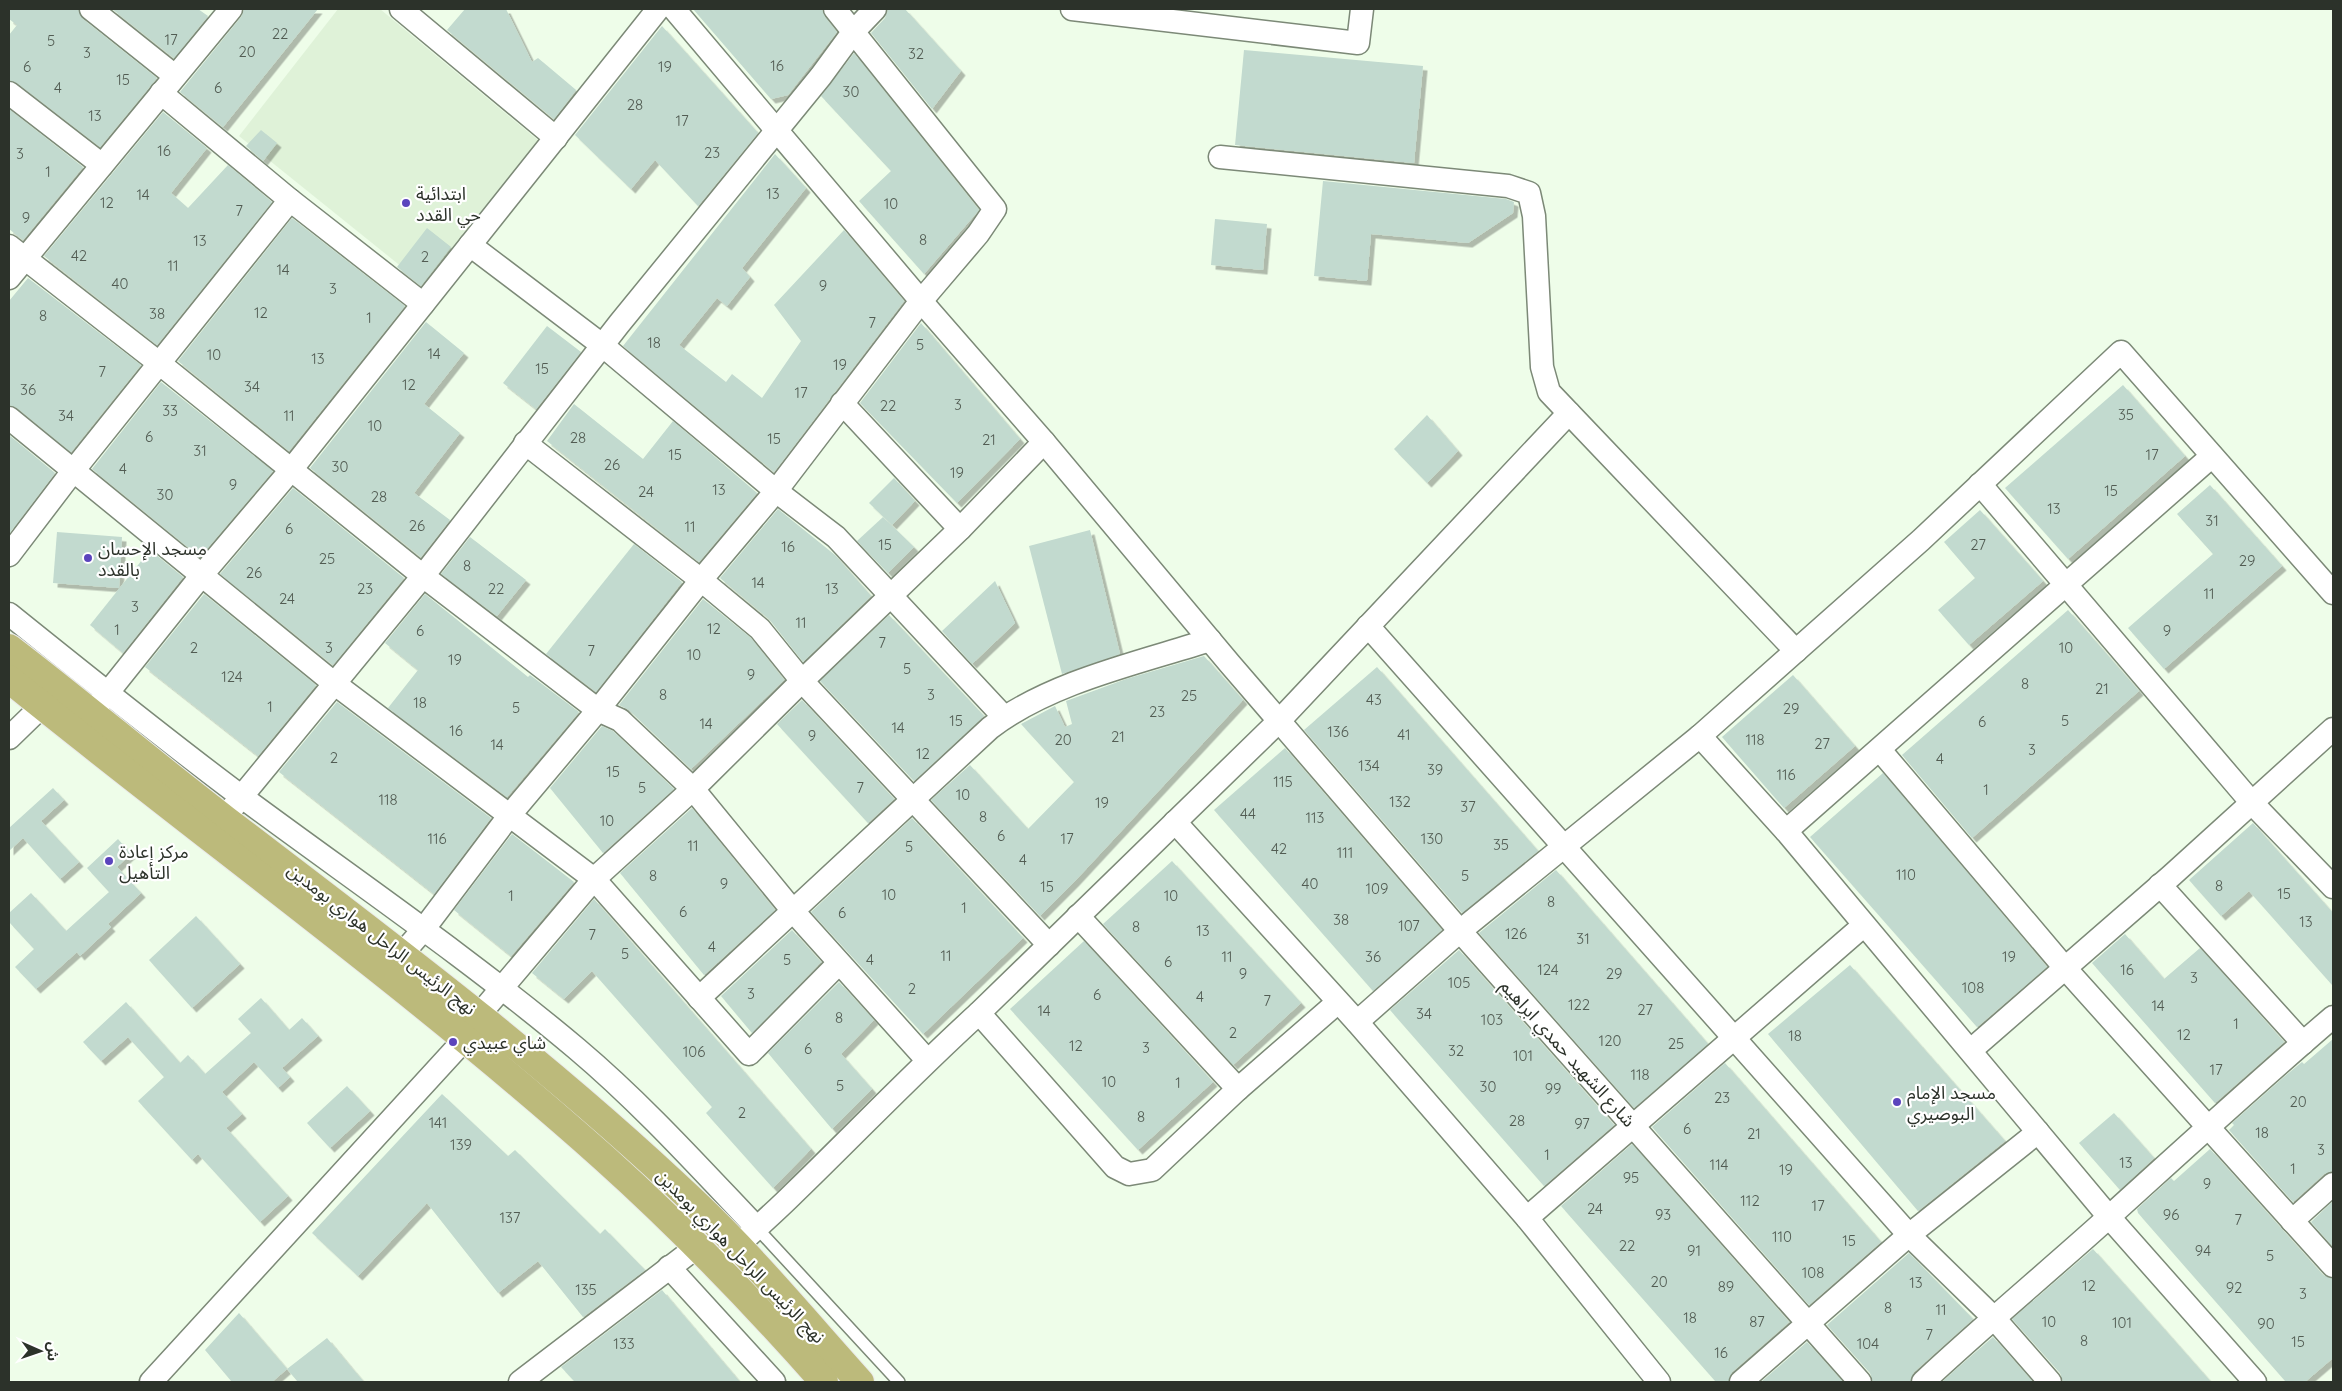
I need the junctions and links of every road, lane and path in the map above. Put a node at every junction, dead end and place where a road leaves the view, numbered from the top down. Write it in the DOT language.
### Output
graph roads {
  1 [pos="91,9"];
  2 [pos="231,9"];
  3 [pos="401,9"];
  4 [pos="658,9"];
  5 [pos="674,9"];
  6 [pos="835,9"];
  7 [pos="875,9"];
  8 [pos="1072,9"];
  9 [pos="1362,9"];
  10 [pos="854,31"];
  11 [pos="175,76"];
  12 [pos="9,93"];
  13 [pos="161,93"];
  14 [pos="775,130"];
  15 [pos="556,138"];
  16 [pos="1220,158"];
  17 [pos="102,165"];
  18 [pos="290,200"];
  19 [pos="470,245"];
  20 [pos="17,252"];
  21 [pos="9,278"];
  22 [pos="921,301"];
  23 [pos="423,304"];
  24 [pos="602,345"];
  25 [pos="159,363"];
  26 [pos="842,403"];
  27 [pos="1569,413"];
  28 [pos="9,418"];
  29 [pos="1044,442"];
  30 [pos="525,443"];
  31 [pos="2212,456"];
  32 [pos="291,470"];
  33 [pos="73,471"];
  34 [pos="1980,484"];
  35 [pos="776,491"];
  36 [pos="960,529"];
  37 [pos="9,556"];
  38 [pos="201,576"];
  39 [pos="423,576"];
  40 [pos="701,580"];
  41 [pos="2067,584"];
  42 [pos="2333,592"];
  43 [pos="890,594"];
  44 [pos="9,614"];
  45 [pos="1368,626"];
  46 [pos="1210,640"];
  47 [pos="9,648"];
  48 [pos="1796,651"];
  49 [pos="9,679"];
  50 [pos="802,681"];
  51 [pos="335,684"];
  52 [pos="100,703"];
  53 [pos="42,706"];
  54 [pos="598,710"];
  55 [pos="1004,717"];
  56 [pos="1278,721"];
  57 [pos="2333,729"];
  58 [pos="1700,736"];
  59 [pos="9,738"];
  60 [pos="1880,750"];
  61 [pos="693,790"];
  62 [pos="242,796"];
  63 [pos="914,799"];
  64 [pos="2252,803"];
  65 [pos="509,816"];
  66 [pos="1174,822"];
  67 [pos="214,825"];
  68 [pos="1786,831"];
  69 [pos="1564,847"];
  70 [pos="594,878"];
  71 [pos="2160,885"];
  72 [pos="2333,887"];
  73 [pos="793,911"];
  74 [pos="1078,916"];
  75 [pos="1863,926"];
  76 [pos="424,930"];
  77 [pos="1460,931"];
  78 [pos="1049,945"];
  79 [pos="402,954"];
  80 [pos="839,964"];
  81 [pos="2065,968"];
  82 [pos="502,989"];
  83 [pos="699,998"];
  84 [pos="1338,1002"];
  85 [pos="979,1013"];
  86 [pos="479,1015"];
  87 [pos="2333,1017"];
  88 [pos="1357,1022"];
  89 [pos="465,1039"];
  90 [pos="1733,1039"];
  91 [pos="2303,1044"];
  92 [pos="1971,1050"];
  93 [pos="927,1060"];
  94 [pos="1238,1089"];
  95 [pos="1634,1126"];
  96 [pos="2208,1126"];
  97 [pos="2038,1132"];
  98 [pos="2333,1184"];
  99 [pos="2109,1217"];
  100 [pos="1527,1218"];
  101 [pos="2292,1221"];
  102 [pos="756,1227"];
  103 [pos="1910,1235"];
  104 [pos="698,1246"];
  105 [pos="737,1246"];
  106 [pos="669,1266"];
  107 [pos="717,1266"];
  108 [pos="2333,1266"];
  109 [pos="1993,1318"];
  110 [pos="1809,1324"];
  111 [pos="545,1375"];
  112 [pos="820,1381"];
  113 [pos="151,1382"];
  114 [pos="520,1382"];
  115 [pos="774,1382"];
  116 [pos="860,1382"];
  117 [pos="899,1382"];
  118 [pos="1659,1382"];
  119 [pos="1741,1382"];
  120 [pos="1860,1382"];
  121 [pos="1923,1382"];
  122 [pos="2050,1382"];
  123 [pos="2255,1382"];
  1 -- 11 [label="street"];
  2 -- 11 [label="street"];
  3 -- 15 [label="street"];
  4 -- 15 [label="street"];
  5 -- 14 [label="street, شارع الشهيد حمدي ابراهيم"];
  6 -- 10 [label="street"];
  7 -- 10 [label="street"];
  8 -- 9 [label="street"];
  10 -- 14 [label="street"];
  10 -- 22 [label="street"];
  11 -- 13 [label="street"];
  12 -- 17 [label="street"];
  13 -- 17 [label="street"];
  13 -- 18 [label="street"];
  14 -- 22 [label="street, شارع الشهيد حمدي ابراهيم"];
  14 -- 24 [label="street"];
  15 -- 19 [label="street"];
  16 -- 27 [label="street"];
  17 -- 20 [label="street"];
  18 -- 23 [label="street"];
  18 -- 25 [label="street"];
  19 -- 23 [label="street"];
  19 -- 24 [label="street"];
  20 -- 21 [label="street"];
  20 -- 25 [label="street"];
  22 -- 26 [label="street"];
  22 -- 29 [label="street, شارع الشهيد حمدي ابراهيم"];
  23 -- 32 [label="street"];
  24 -- 30 [label="street"];
  24 -- 35 [label="street"];
  25 -- 32 [label="street"];
  25 -- 33 [label="street"];
  26 -- 35 [label="street"];
  26 -- 36 [label="street"];
  27 -- 45 [label="street"];
  27 -- 48 [label="street"];
  28 -- 33 [label="street"];
  29 -- 36 [label="street"];
  29 -- 46 [label="street, شارع الشهيد حمدي ابراهيم"];
  30 -- 39 [label="street"];
  30 -- 40 [label="street"];
  31 -- 34 [label="street"];
  31 -- 41 [label="street"];
  31 -- 42 [label="street"];
  32 -- 38 [label="street"];
  32 -- 39 [label="street"];
  33 -- 37 [label="street"];
  33 -- 38 [label="street"];
  34 -- 41 [label="street"];
  34 -- 48 [label="street"];
  35 -- 40 [label="street"];
  35 -- 43 [label="street"];
  36 -- 43 [label="street"];
  38 -- 51 [label="street"];
  38 -- 52 [label="street"];
  39 -- 51 [label="street"];
  39 -- 54 [label="street"];
  40 -- 50 [label="street"];
  40 -- 54 [label="street"];
  41 -- 60 [label="street"];
  41 -- 64 [label="street"];
  43 -- 50 [label="street"];
  43 -- 55 [label="street"];
  44 -- 52 [label="street"];
  45 -- 56 [label="street"];
  45 -- 69 [label="street"];
  46 -- 55 [label="street"];
  46 -- 56 [label="street, شارع الشهيد حمدي ابراهيم"];
  47 -- 52 [label="main road, نهج الرئيس الراحل هواري بومدين"];
  48 -- 58 [label="street"];
  49 -- 53 [label="main road, نهج الرئيس الراحل هواري بومدين"];
  50 -- 61 [label="street"];
  50 -- 63 [label="street"];
  51 -- 62 [label="street"];
  51 -- 65 [label="street"];
  52 -- 62 [label="street"];
  52 -- 67 [label="main road, نهج الرئيس الراحل هواري بومدين"];
  53 -- 59 [label="street"];
  53 -- 67 [label="main road, نهج الرئيس الراحل هواري بومدين"];
  54 -- 61 [label="street"];
  54 -- 65 [label="street"];
  55 -- 63 [label="street"];
  56 -- 66 [label="street"];
  56 -- 77 [label="street, شارع الشهيد حمدي ابراهيم"];
  57 -- 64 [label="street"];
  58 -- 68 [label="street"];
  58 -- 69 [label="street"];
  60 -- 68 [label="street"];
  60 -- 81 [label="street"];
  61 -- 70 [label="street"];
  61 -- 73 [label="street"];
  62 -- 67 [label="street"];
  62 -- 76 [label="street"];
  63 -- 73 [label="street"];
  63 -- 78 [label="street"];
  64 -- 71 [label="street"];
  64 -- 72 [label="street"];
  65 -- 70 [label="street"];
  65 -- 76 [label="street"];
  66 -- 74 [label="street"];
  66 -- 84 [label="street"];
  67 -- 79 [label="main road, نهج الرئيس الراحل هواري بومدين"];
  67 -- 89 [label="main road, نهج الرئيس الراحل هواري بومدين"];
  68 -- 75 [label="street"];
  69 -- 77 [label="street"];
  69 -- 90 [label="street"];
  70 -- 82 [label="street"];
  70 -- 83 [label="street"];
  71 -- 81 [label="street"];
  71 -- 91 [label="street"];
  73 -- 80 [label="street"];
  73 -- 83 [label="street"];
  74 -- 78 [label="street"];
  74 -- 94 [label="street"];
  75 -- 90 [label="street"];
  75 -- 92 [label="street"];
  76 -- 79 [label="street"];
  76 -- 82 [label="street"];
  77 -- 88 [label="street"];
  77 -- 95 [label="street, شارع الشهيد حمدي ابراهيم"];
  78 -- 85 [label="street"];
  79 -- 86 [label="main road, نهج الرئيس الراحل هواري بومدين"];
  80 -- 83 [label="street"];
  80 -- 93 [label="street"];
  81 -- 92 [label="street"];
  81 -- 96 [label="street"];
  82 -- 86 [label="street"];
  82 -- 102 [label="street"];
  84 -- 88 [label="street"];
  84 -- 94 [label="street"];
  85 -- 93 [label="street"];
  85 -- 94 [label="street"];
  86 -- 105 [label="main road, نهج الرئيس الراحل هواري بومدين"];
  87 -- 91 [label="street"];
  88 -- 100 [label="street"];
  89 -- 104 [label="main road, نهج الرئيس الراحل هواري بومدين"];
  89 -- 113 [label="street"];
  90 -- 95 [label="street"];
  90 -- 103 [label="street"];
  91 -- 96 [label="street"];
  92 -- 97 [label="street"];
  93 -- 102 [label="street"];
  95 -- 100 [label="street"];
  95 -- 110 [label="street, شارع الشهيد حمدي ابراهيم"];
  96 -- 99 [label="street"];
  96 -- 101 [label="street"];
  97 -- 99 [label="street"];
  97 -- 103 [label="street"];
  98 -- 101 [label="street"];
  99 -- 109 [label="street"];
  99 -- 123 [label="street"];
  100 -- 118 [label="street"];
  101 -- 108 [label="street"];
  102 -- 105 [label="street"];
  102 -- 117 [label="lane"];
  103 -- 109 [label="street"];
  103 -- 110 [label="street"];
  104 -- 106 [label="street"];
  104 -- 107 [label="main road, نهج الرئيس الراحل هواري بومدين"];
  105 -- 107 [label="street"];
  105 -- 116 [label="main road, نهج الرئيس الراحل هواري بومدين"];
  106 -- 111 [label="street"];
  106 -- 115 [label="street"];
  107 -- 112 [label="main road, نهج الرئيس الراحل هواري بومدين"];
  109 -- 121 [label="street"];
  109 -- 122 [label="street"];
  110 -- 119 [label="street"];
  110 -- 120 [label="street, شارع الشهيد حمدي ابراهيم"];
  111 -- 114 [label="street"];
}
